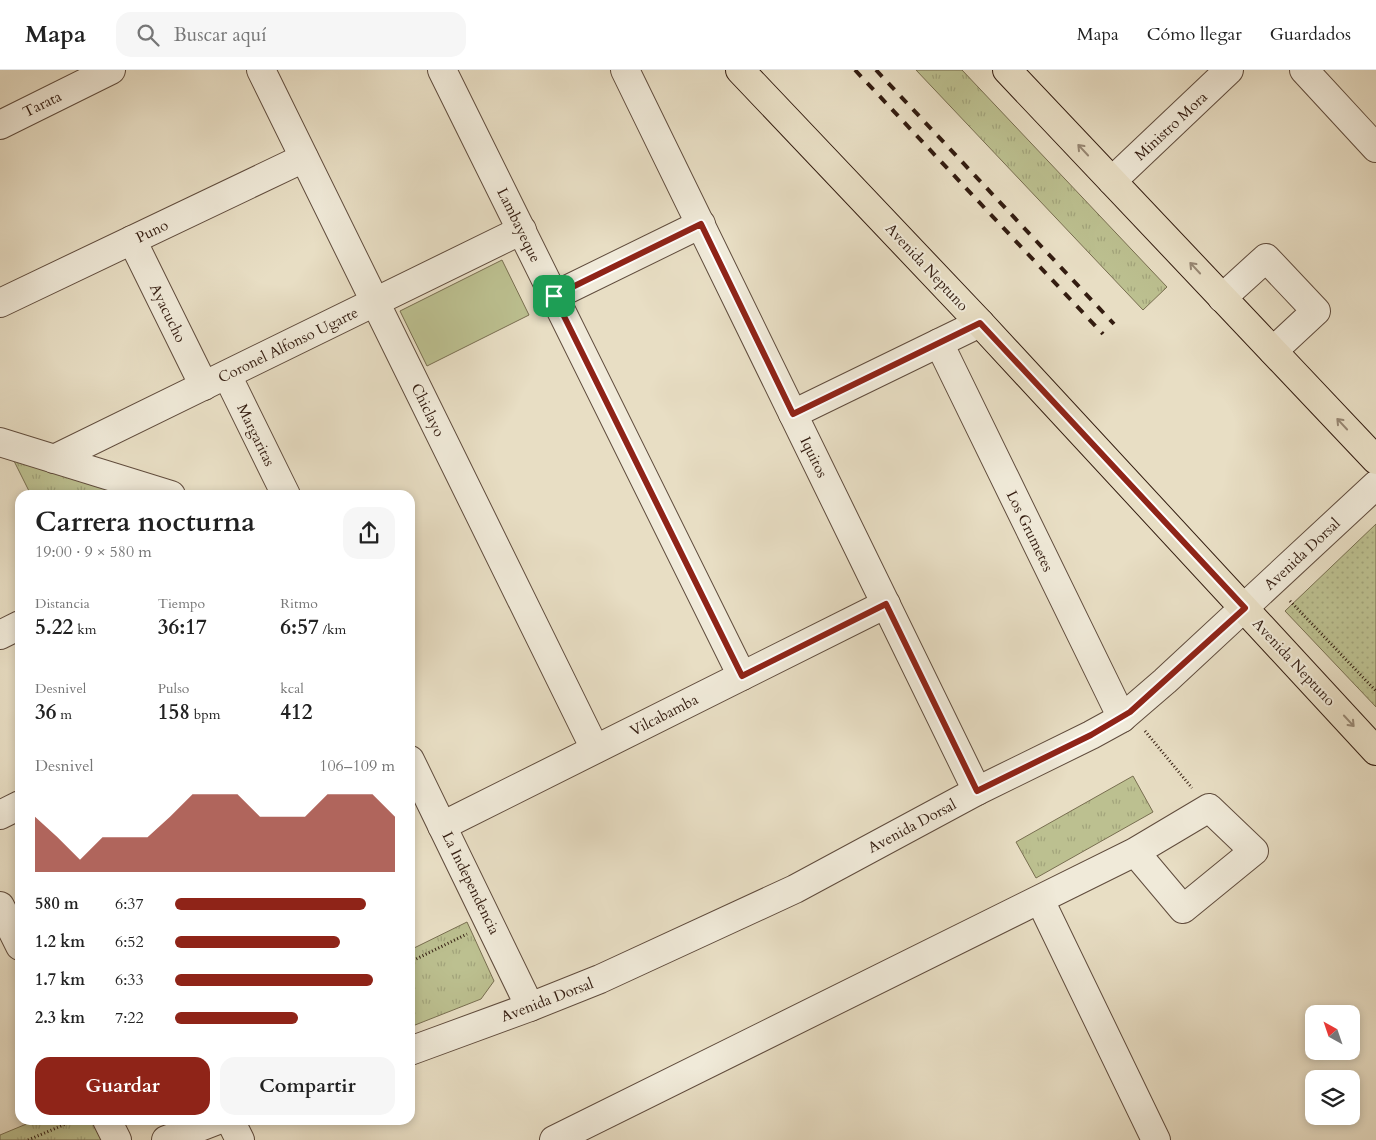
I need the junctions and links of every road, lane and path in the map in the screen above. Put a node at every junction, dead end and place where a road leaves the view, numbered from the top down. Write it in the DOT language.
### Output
graph roads {
  1 [pos="111,70"];
  2 [pos="261,70"];
  3 [pos="442,70"];
  4 [pos="626,70"];
  5 [pos="740,70"];
  6 [pos="1007,70"];
  7 [pos="1230,70"];
  8 [pos="1304,70"];
  9 [pos="0,125"];
  10 [pos="1376,148"];
  11 [pos="304,158"];
  12 [pos="1112,181"];
  13 [pos="701,224"];
  14 [pos="522,230"];
  15 [pos="132,240"];
  16 [pos="554,296"];
  17 [pos="1222,298"];
  18 [pos="375,302"];
  19 [pos="0,303"];
  20 [pos="980,323"];
  21 [pos="939,343"];
  22 [pos="1273,351"];
  23 [pos="215,380"];
  24 [pos="793,414"];
  25 [pos="0,442"];
  26 [pos="54,459"];
  27 [pos="1376,460"];
  28 [pos="1376,485"];
  29 [pos="155,490"];
  30 [pos="283,490"];
  31 [pos="1272,582"];
  32 [pos="886,604"];
  33 [pos="1245,608"];
  34 [pos="15,628"];
  35 [pos="0,635"];
  36 [pos="742,676"];
  37 [pos="1376,691"];
  38 [pos="1126,715"];
  39 [pos="595,750"];
  40 [pos="1376,751"];
  41 [pos="415,778"];
  42 [pos="977,791"];
  43 [pos="15,808"];
  44 [pos="1209,808"];
  45 [pos="0,815"];
  46 [pos="442,826"];
  47 [pos="1136,852"];
  48 [pos="1040,900"];
  49 [pos="0,906"];
  50 [pos="490,924"];
  51 [pos="15,936"];
  52 [pos="415,960"];
  53 [pos="530,1007"];
  54 [pos="415,1049"];
  55 [pos="63,1125"];
  56 [pos="110,1125"];
  57 [pos="206,1125"];
  58 [pos="232,1125"];
  59 [pos="176,1138"];
  60 [pos="28,1140"];
  61 [pos="117,1140"];
  62 [pos="240,1140"];
  63 [pos="554,1140"];
  64 [pos="1156,1140"];
  1 -- 9 [label="street, Tarata"];
  2 -- 11 [label="street, Chiclayo"];
  3 -- 14 [label="street, Lambayeque"];
  4 -- 13 [label="street, Iquitos"];
  5 -- 20 [label="main road, Avenida Neptuno"];
  12 -- 6 [label="main road, one-way"];
  7 -- 12 [label="street, Ministro Mora"];
  8 -- 10 [label="street"];
  11 -- 15 [label="street, Puno"];
  11 -- 18 [label="street, Chiclayo"];
  17 -- 12 [label="main road, one-way"];
  13 -- 16 [label="street"];
  13 -- 24 [label="street, Iquitos"];
  14 -- 16 [label="street, Lambayeque"];
  14 -- 18 [label="street, Coronel Alfonso Ugarte"];
  15 -- 19 [label="street, Puno"];
  15 -- 23 [label="street, Ayacucho"];
  16 -- 36 [label="street, Lambayeque"];
  17 -- 22 [label="main road"];
  17 -- 22 [label="street"];
  18 -- 23 [label="street, Coronel Alfonso Ugarte"];
  18 -- 39 [label="street, Chiclayo"];
  20 -- 21 [label="street"];
  20 -- 33 [label="main road, Avenida Neptuno"];
  21 -- 24 [label="street"];
  21 -- 38 [label="street, Los Grumetes"];
  27 -- 22 [label="main road, one-way"];
  23 -- 26 [label="street, Coronel Alfonso Ugarte"];
  23 -- 30 [label="street, Margaritas"];
  24 -- 32 [label="street, Iquitos"];
  25 -- 26 [label="street"];
  26 -- 29 [label="street"];
  28 -- 31 [label="street, Avenida Dorsal"];
  31 -- 33 [label="street, Avenida Dorsal"];
  31 -- 37 [label="path"];
  32 -- 36 [label="street, Vilcabamba"];
  32 -- 42 [label="street, Iquitos"];
  33 -- 38 [label="street, Avenida Dorsal"];
  33 -- 40 [label="main road, Avenida Neptuno, one-way"];
  34 -- 35 [label="street"];
  36 -- 39 [label="street, Vilcabamba"];
  38 -- 42 [label="street, Avenida Dorsal"];
  38 -- 44 [label="path"];
  39 -- 46 [label="street, Vilcabamba"];
  41 -- 46 [label="street, La Independencia"];
  42 -- 53 [label="street, Avenida Dorsal"];
  43 -- 45 [label="street"];
  44 -- 47 [label="street"];
  44 -- 47 [label="street"];
  46 -- 50 [label="street, La Independencia"];
  47 -- 48 [label="street"];
  48 -- 63 [label="street"];
  48 -- 64 [label="street"];
  49 -- 51 [label="street"];
  50 -- 52 [label="path"];
  50 -- 53 [label="street, La Independencia"];
  53 -- 54 [label="street, Avenida Dorsal"];
  55 -- 60 [label="path"];
  56 -- 61 [label="street"];
  57 -- 59 [label="street"];
  58 -- 62 [label="street"];
}
